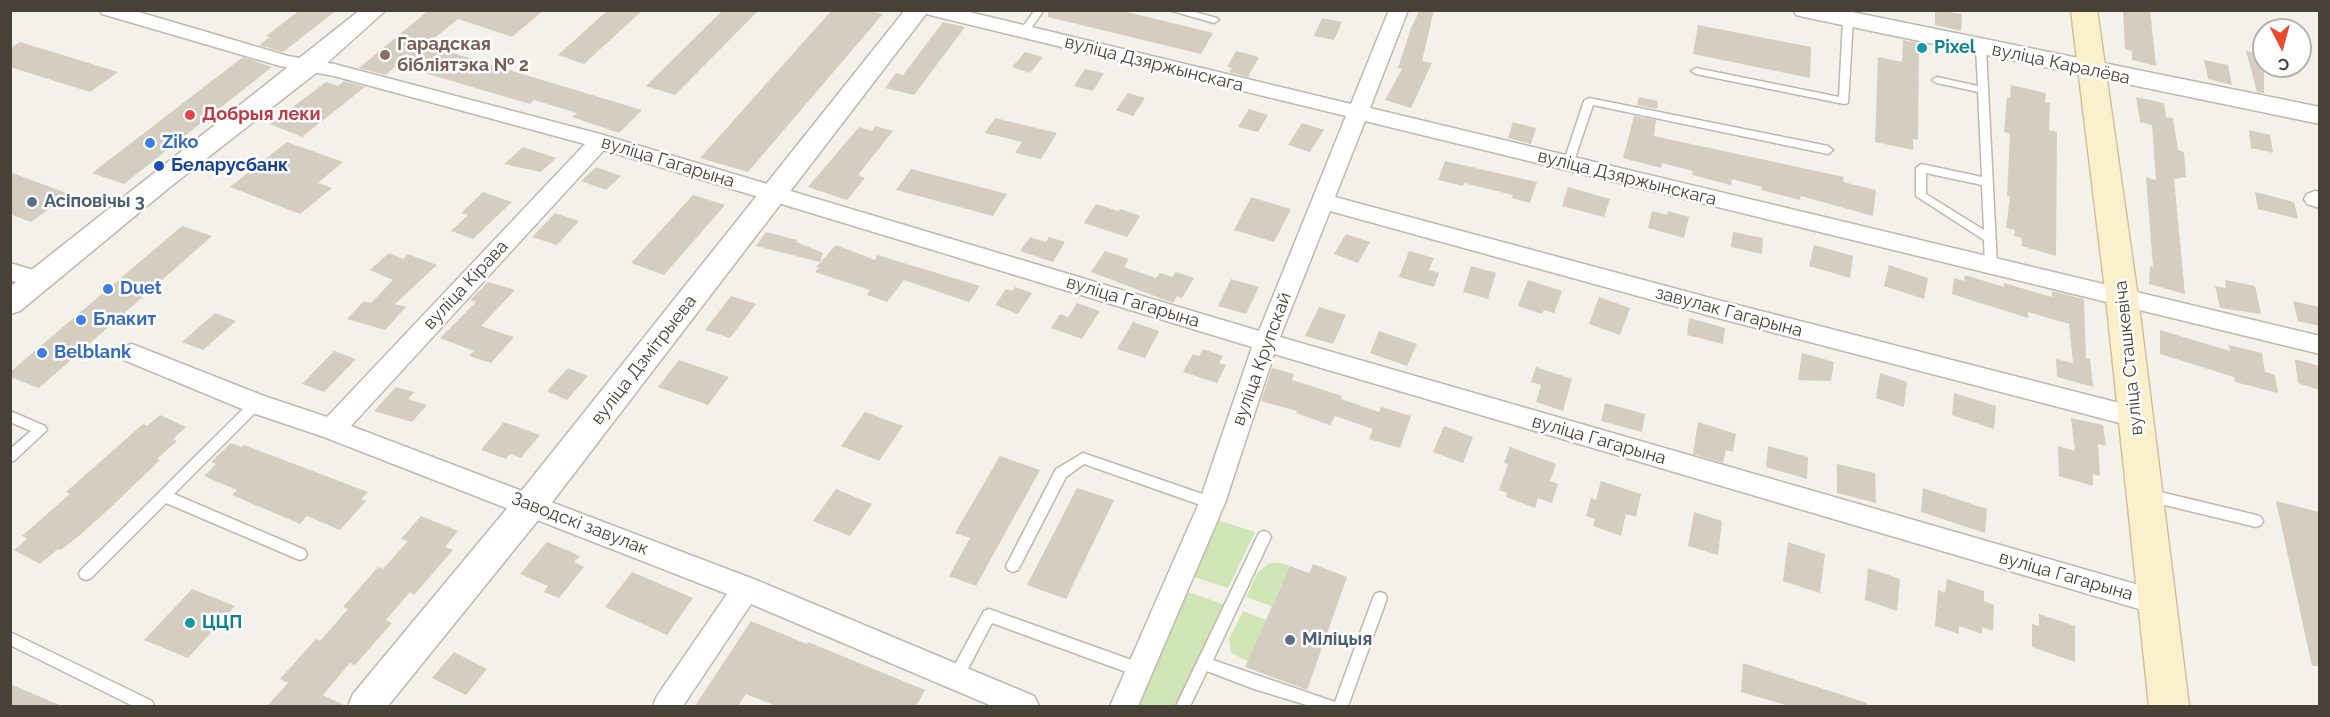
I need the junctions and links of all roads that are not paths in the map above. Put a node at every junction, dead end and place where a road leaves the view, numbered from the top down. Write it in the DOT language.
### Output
graph roads {
  1 [pos="109,10"];
  2 [pos="375,10"];
  3 [pos="918,10"];
  4 [pos="934,10"];
  5 [pos="1040,10"];
  6 [pos="1173,10"];
  7 [pos="1399,10"];
  8 [pos="1804,10"];
  9 [pos="2084,10"];
  10 [pos="1214,20"];
  11 [pos="1848,20"];
  12 [pos="1024,32"];
  13 [pos="1981,48"];
  14 [pos="307,67"];
  15 [pos="1696,70"];
  16 [pos="2093,71"];
  17 [pos="1937,80"];
  18 [pos="1983,90"];
  19 [pos="1358,113"];
  20 [pos="2319,116"];
  21 [pos="600,141"];
  22 [pos="1828,150"];
  23 [pos="1568,164"];
  24 [pos="1987,182"];
  25 [pos="774,195"];
  26 [pos="1323,201"];
  27 [pos="1989,238"];
  28 [pos="1991,266"];
  29 [pos="10,272"];
  30 [pos="39,280"];
  31 [pos="2122,298"];
  32 [pos="10,303"];
  33 [pos="1266,342"];
  34 [pos="2319,345"];
  35 [pos="132,353"];
  36 [pos="256,404"];
  37 [pos="10,416"];
  38 [pos="2135,417"];
  39 [pos="332,429"];
  40 [pos="10,457"];
  41 [pos="2144,494"];
  42 [pos="164,496"];
  43 [pos="1212,502"];
  44 [pos="531,504"];
  45 [pos="2256,521"];
  46 [pos="1263,537"];
  47 [pos="300,554"];
  48 [pos="1012,566"];
  49 [pos="86,574"];
  50 [pos="746,589"];
  51 [pos="1380,598"];
  52 [pos="2156,602"];
  53 [pos="10,638"];
  54 [pos="1204,663"];
  55 [pos="1140,670"];
  56 [pos="956,677"];
  57 [pos="147,706"];
  58 [pos="366,706"];
  59 [pos="667,706"];
  60 [pos="1024,706"];
  61 [pos="1124,706"];
  62 [pos="1183,706"];
  63 [pos="1330,706"];
  64 [pos="1341,706"];
  65 [pos="2169,706"];
  1 -- 14 [label="street, вуліца Гагарына"];
  2 -- 14 [label="street"];
  3 -- 25 [label="street, вуліца Дзмітрыева"];
  4 -- 12 [label="street, вуліца Дзяржынскага"];
  5 -- 12 [label="lane"];
  6 -- 10 [label="lane"];
  7 -- 19 [label="street, вуліца Крупскай"];
  8 -- 11 [label="street, вуліца Каралёва"];
  9 -- 16 [label="main road, вуліца Сташкевіча"];
  11 -- 13 [label="street, вуліца Каралёва"];
  11 -- 15 [label="lane"];
  12 -- 19 [label="street, вуліца Дзяржынскага"];
  13 -- 16 [label="street, вуліца Каралёва"];
  13 -- 18 [label="lane"];
  14 -- 21 [label="street, вуліца Гагарына"];
  14 -- 30 [label="street"];
  16 -- 20 [label="street, вуліца Каралёва"];
  16 -- 31 [label="main road, вуліца Сташкевіча"];
  17 -- 18 [label="lane"];
  18 -- 24 [label="lane"];
  19 -- 23 [label="street, вуліца Дзяржынскага"];
  19 -- 26 [label="street, вуліца Крупскай"];
  21 -- 25 [label="street, вуліца Гагарына"];
  21 -- 39 [label="street, вуліца Кірава"];
  22 -- 23 [label="lane"];
  23 -- 28 [label="street, вуліца Дзяржынскага"];
  24 -- 27 [label="lane"];
  24 -- 27 [label="lane"];
  25 -- 33 [label="street, вуліца Гагарына"];
  25 -- 44 [label="street, вуліца Дзмітрыева"];
  26 -- 33 [label="street, вуліца Крупскай"];
  26 -- 38 [label="street, завулак Гагарына"];
  27 -- 28 [label="lane"];
  28 -- 31 [label="street, вуліца Дзяржынскага"];
  29 -- 30 [label="street"];
  30 -- 32 [label="street"];
  31 -- 34 [label="street, вуліца Дзяржынскага"];
  31 -- 38 [label="main road, вуліца Сташкевіча"];
  33 -- 43 [label="street, вуліца Крупскай"];
  33 -- 52 [label="street, вуліца Гагарына"];
  35 -- 36 [label="street, Заводскі завулак"];
  36 -- 39 [label="street, Заводскі завулак"];
  36 -- 42 [label="lane"];
  37 -- 40 [label="lane"];
  38 -- 41 [label="main road, вуліца Сташкевіча"];
  39 -- 44 [label="street, Заводскі завулак"];
  41 -- 45 [label="lane"];
  41 -- 52 [label="main road, вуліца Сташкевіча"];
  42 -- 47 [label="lane"];
  42 -- 49 [label="lane"];
  43 -- 48 [label="lane"];
  43 -- 55 [label="street, вуліца Крупскай"];
  44 -- 50 [label="street, Заводскі завулак"];
  44 -- 58 [label="street, вуліца Дзмітрыева"];
  46 -- 54 [label="lane"];
  50 -- 56 [label="street, Заводскі завулак"];
  50 -- 59 [label="street"];
  51 -- 64 [label="lane"];
  52 -- 65 [label="main road, вуліца Сташкевіча"];
  53 -- 57 [label="lane"];
  54 -- 62 [label="lane"];
  54 -- 63 [label="lane"];
  55 -- 56 [label="lane"];
  55 -- 61 [label="street, вуліца Крупскай"];
  56 -- 60 [label="street, Заводскі завулак"];
}
